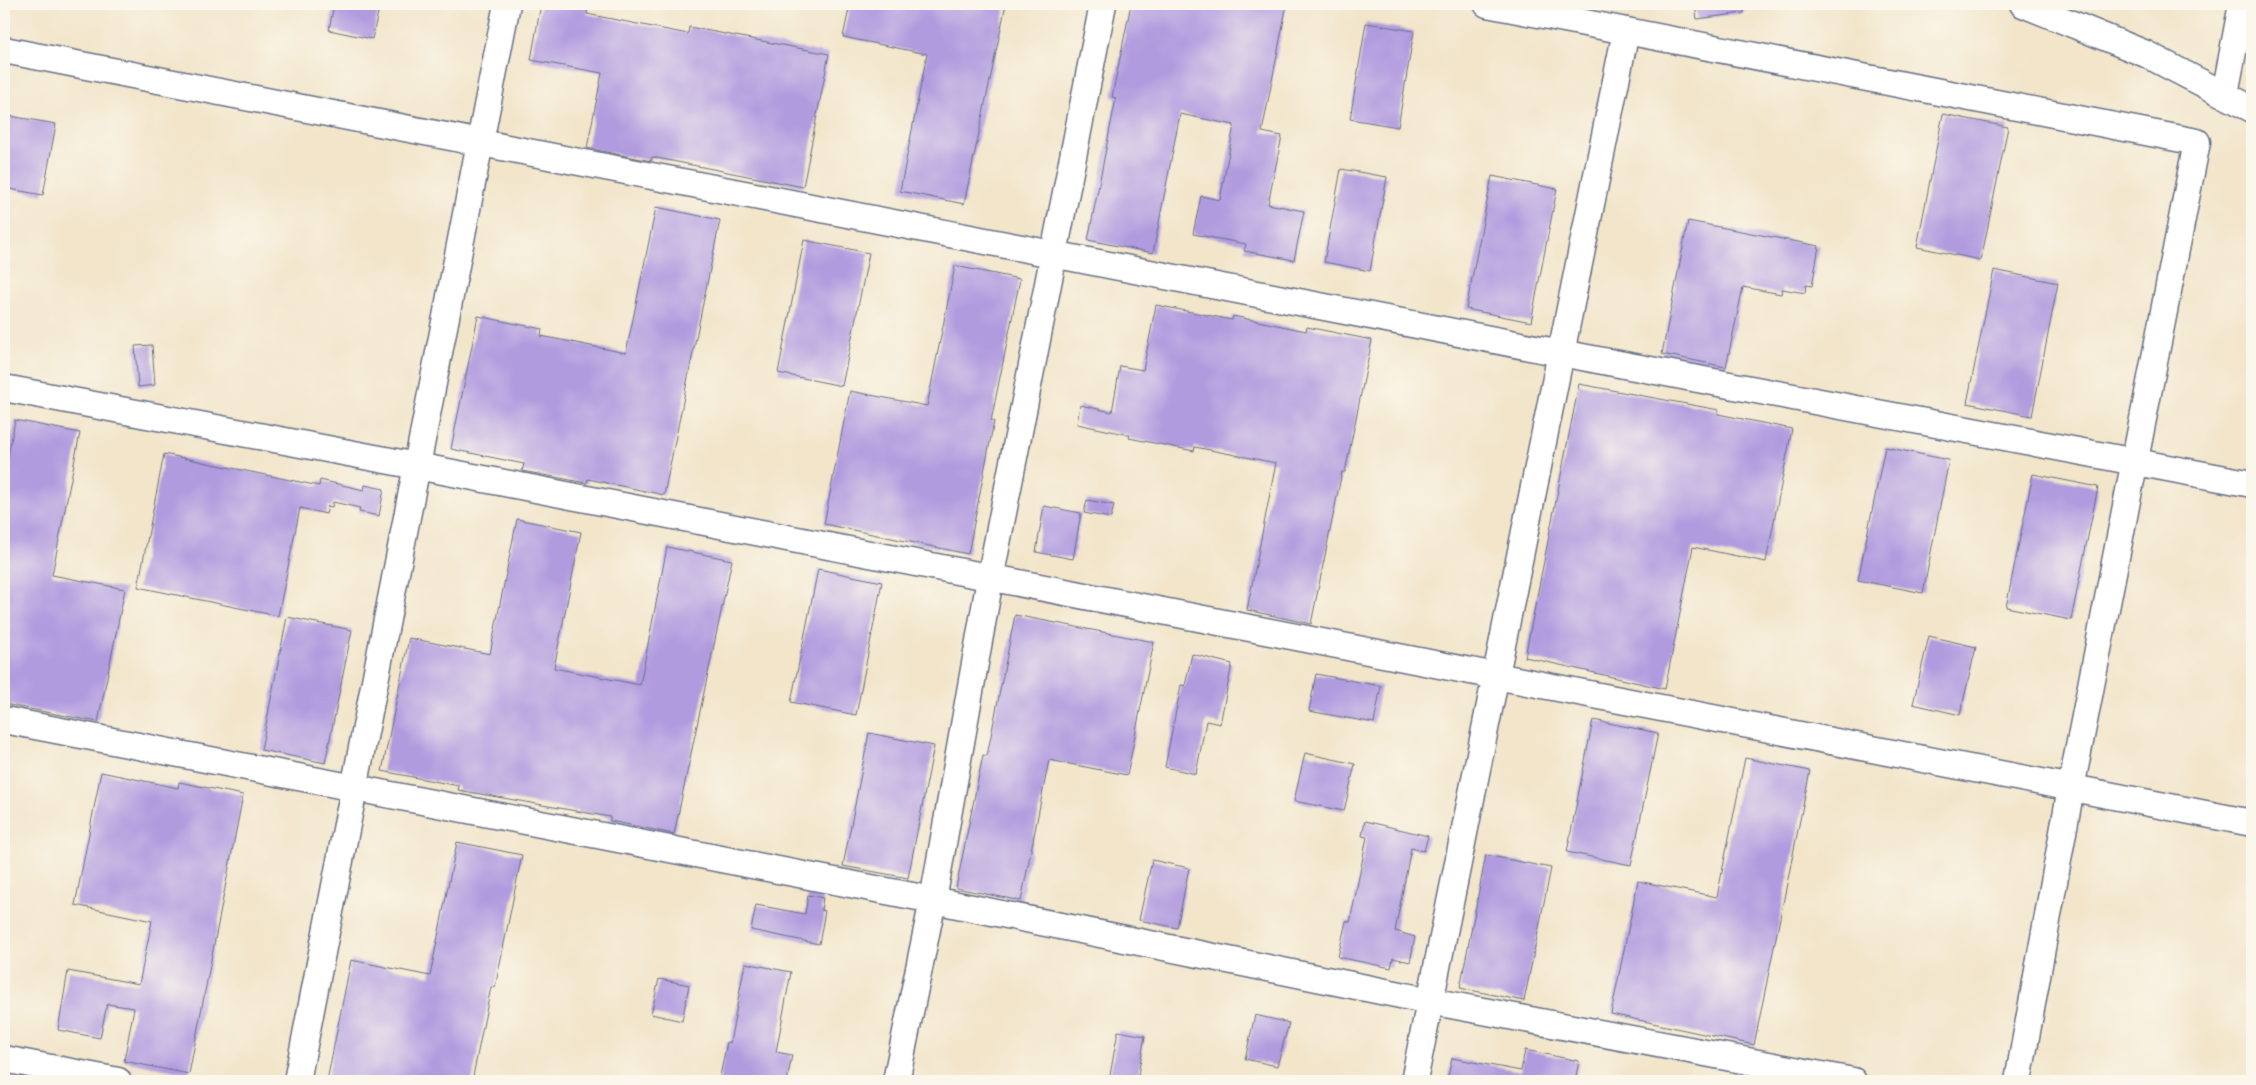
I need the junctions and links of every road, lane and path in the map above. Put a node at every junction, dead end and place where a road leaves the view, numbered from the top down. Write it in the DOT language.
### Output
graph roads {
  1 [pos="507,4"];
  2 [pos="1103,4"];
  3 [pos="1487,4"];
  4 [pos="2023,4"];
  5 [pos="2242,4"];
  6 [pos="1626,31"];
  7 [pos="4,50"];
  8 [pos="2225,94"];
  9 [pos="2251,102"];
  10 [pos="480,144"];
  11 [pos="1052,255"];
  12 [pos="1561,353"];
  13 [pos="4,388"];
  14 [pos="2135,462"];
  15 [pos="417,466"];
  16 [pos="2252,484"];
  17 [pos="990,579"];
  18 [pos="1496,676"];
  19 [pos="4,720"];
  20 [pos="354,788"];
  21 [pos="2071,788"];
  22 [pos="2252,824"];
  23 [pos="934,900"];
  24 [pos="1430,1001"];
  25 [pos="4,1059"];
  26 [pos="118,1081"];
  27 [pos="297,1081"];
  28 [pos="896,1081"];
  29 [pos="1414,1081"];
  30 [pos="1853,1081"];
  31 [pos="2018,1081"];
  1 -- 10 [label="street"];
  2 -- 11 [label="street"];
  3 -- 6 [label="street"];
  4 -- 8 [label="street"];
  5 -- 8 [label="street"];
  6 -- 12 [label="street"];
  6 -- 14 [label="street"];
  7 -- 10 [label="street"];
  8 -- 9 [label="street"];
  10 -- 11 [label="street"];
  10 -- 15 [label="street"];
  11 -- 12 [label="street"];
  11 -- 17 [label="street"];
  12 -- 14 [label="street"];
  12 -- 18 [label="street"];
  13 -- 15 [label="street"];
  14 -- 16 [label="street"];
  14 -- 21 [label="street"];
  15 -- 17 [label="street"];
  15 -- 20 [label="street"];
  17 -- 18 [label="street"];
  17 -- 23 [label="street"];
  18 -- 21 [label="street"];
  18 -- 24 [label="street"];
  19 -- 20 [label="street"];
  20 -- 23 [label="street"];
  20 -- 27 [label="street"];
  21 -- 22 [label="street"];
  21 -- 31 [label="street"];
  23 -- 24 [label="street"];
  23 -- 28 [label="street"];
  24 -- 29 [label="street"];
  24 -- 30 [label="street"];
  25 -- 26 [label="street"];
}
